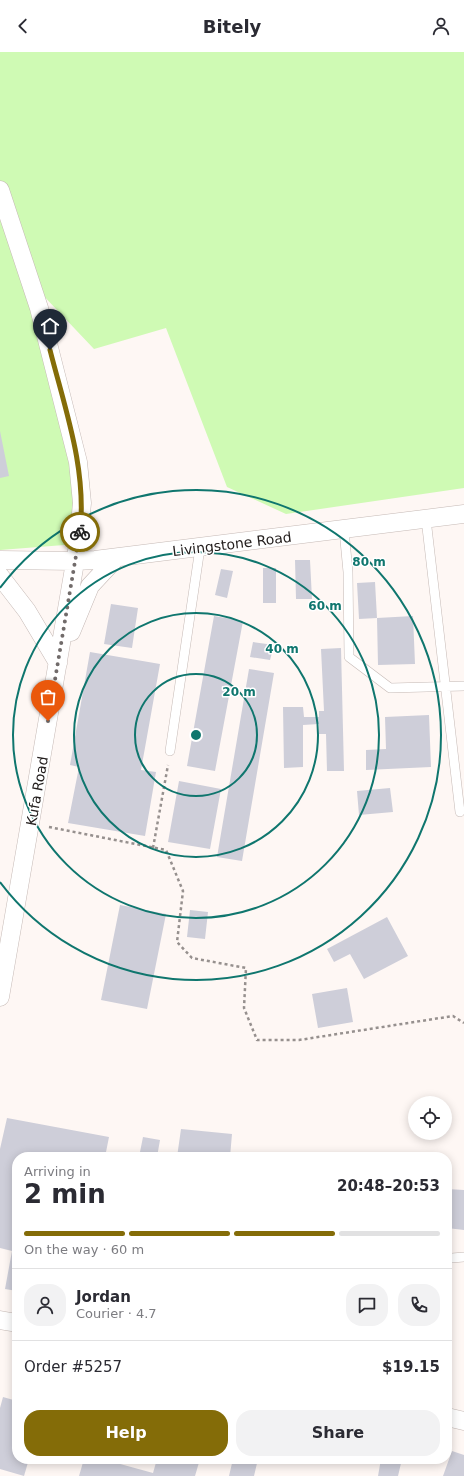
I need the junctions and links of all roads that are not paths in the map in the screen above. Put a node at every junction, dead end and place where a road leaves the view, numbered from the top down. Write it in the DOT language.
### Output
graph roads {
  1 [pos="0,190"];
  2 [pos="464,514"];
  3 [pos="426,519"];
  4 [pos="344,530"];
  5 [pos="200,548"];
  6 [pos="116,558"];
  7 [pos="0,560"];
  8 [pos="75,561"];
  9 [pos="0,576"];
  10 [pos="58,663"];
  11 [pos="445,686"];
  12 [pos="464,686"];
  13 [pos="170,751"];
  14 [pos="460,812"];
  15 [pos="0,997"];
  16 [pos="464,1257"];
  17 [pos="452,1258"];
  18 [pos="0,1320"];
  19 [pos="12,1323"];
  20 [pos="452,1418"];
  21 [pos="464,1421"];
  1 -- 8 [label="street, Kufa Road"];
  2 -- 3 [label="street, Livingstone Road"];
  3 -- 4 [label="street, Livingstone Road"];
  3 -- 11 [label="lane"];
  4 -- 5 [label="street, Livingstone Road"];
  4 -- 11 [label="lane"];
  5 -- 6 [label="street, Livingstone Road"];
  5 -- 13 [label="lane"];
  6 -- 8 [label="street, Livingstone Road"];
  6 -- 10 [label="street"];
  7 -- 8 [label="street, Livingstone Road"];
  8 -- 10 [label="street, Kufa Road"];
  9 -- 10 [label="street"];
  10 -- 15 [label="street, Kufa Road"];
  11 -- 12 [label="lane"];
  11 -- 14 [label="lane"];
  16 -- 17 [label="lane"];
  18 -- 19 [label="street"];
  20 -- 21 [label="street"];
}
